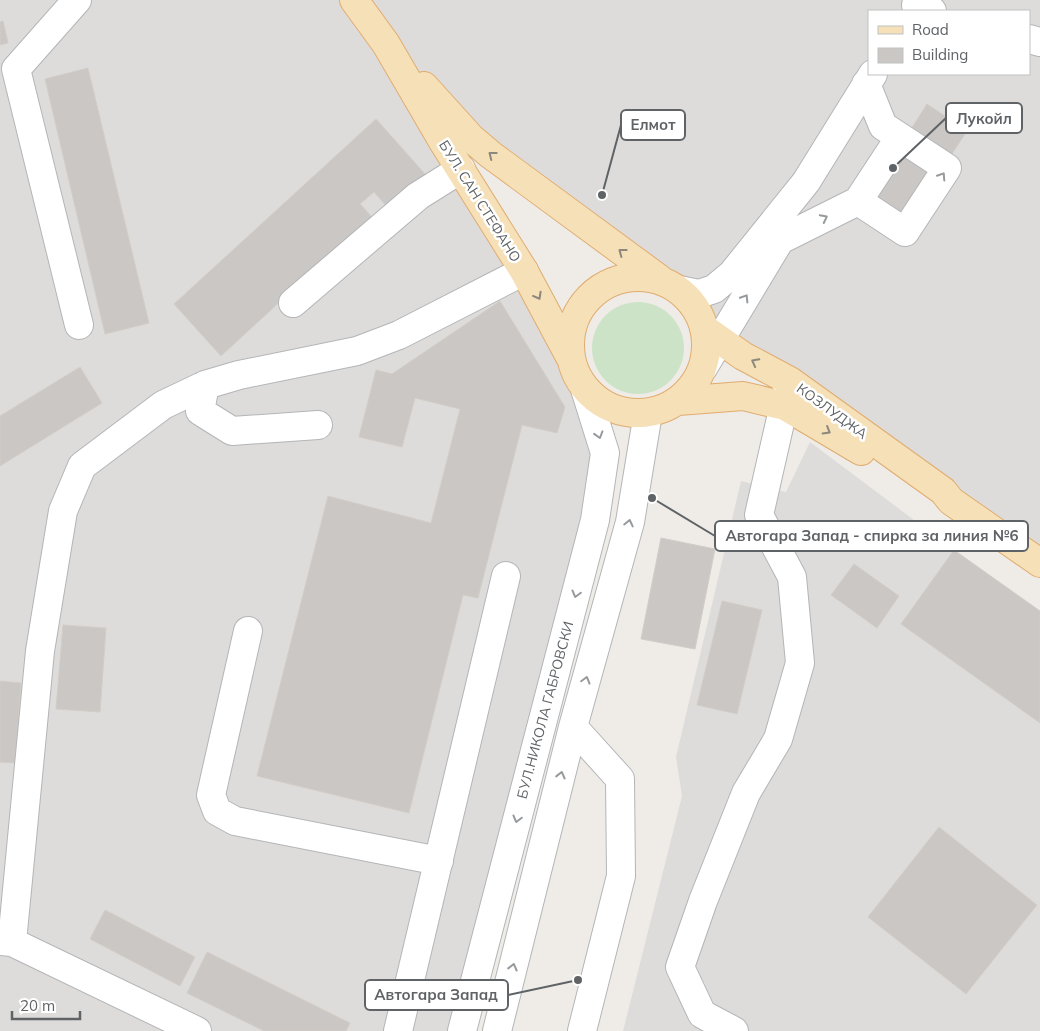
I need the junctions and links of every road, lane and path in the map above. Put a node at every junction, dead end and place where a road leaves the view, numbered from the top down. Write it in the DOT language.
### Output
graph roads {
  1 [pos="77,0"];
  2 [pos="354,0"];
  3 [pos="386,44"];
  4 [pos="869,79"];
  5 [pos="900,137"];
  6 [pos="461,169"];
  7 [pos="806,182"];
  8 [pos="858,201"];
  9 [pos="780,240"];
  10 [pos="524,271"];
  11 [pos="670,285"];
  12 [pos="293,303"];
  13 [pos="79,325"];
  14 [pos="713,334"];
  15 [pos="571,358"];
  16 [pos="206,385"];
  17 [pos="585,388"];
  18 [pos="787,393"];
  19 [pos="678,400"];
  20 [pos="648,413"];
  21 [pos="318,425"];
  22 [pos="1040,564"];
  23 [pos="506,576"];
  24 [pos="248,631"];
  25 [pos="572,727"];
  26 [pos="439,861"];
  27 [pos="6,942"];
  28 [pos="197,1031"];
  29 [pos="398,1031"];
  30 [pos="462,1031"];
  31 [pos="497,1031"];
  32 [pos="582,1031"];
  33 [pos="734,1031"];
  1 -- 13 [label="street"];
  2 -- 3 [label="main road, БУЛ. САН СТЕФАНО"];
  3 -- 6 [label="main road, БУЛ. САН СТЕФАНО"];
  11 -- 3 [label="main road, БУЛ. САН СТЕФАНО, one-way"];
  4 -- 5 [label="street"];
  4 -- 7 [label="street"];
  5 -- 8 [label="street"];
  8 -- 5 [label="street, one-way"];
  6 -- 10 [label="main road, БУЛ. САН СТЕФАНО"];
  6 -- 12 [label="street"];
  7 -- 9 [label="street"];
  7 -- 11 [label="street"];
  9 -- 8 [label="street, one-way"];
  14 -- 9 [label="street, one-way"];
  10 -- 15 [label="main road, БУЛ. САН СТЕФАНО, one-way"];
  10 -- 16 [label="street"];
  11 -- 14 [label="main road"];
  11 -- 15 [label="main road"];
  18 -- 14 [label="main road, КОЗЛУДЖА, one-way"];
  14 -- 19 [label="main road"];
  15 -- 17 [label="main road"];
  16 -- 21 [label="street"];
  16 -- 27 [label="street"];
  17 -- 20 [label="main road"];
  17 -- 30 [label="street, БУЛ.НИКОЛА ГАБРОВСКИ, one-way"];
  18 -- 19 [label="main road, КОЗЛУДЖА"];
  18 -- 22 [label="main road, КОЗЛУДЖА"];
  18 -- 33 [label="street"];
  19 -- 20 [label="main road"];
  25 -- 20 [label="street, one-way"];
  23 -- 26 [label="street"];
  24 -- 26 [label="street"];
  31 -- 25 [label="street, one-way"];
  25 -- 32 [label="street"];
  26 -- 29 [label="street"];
  27 -- 28 [label="street"];
}
